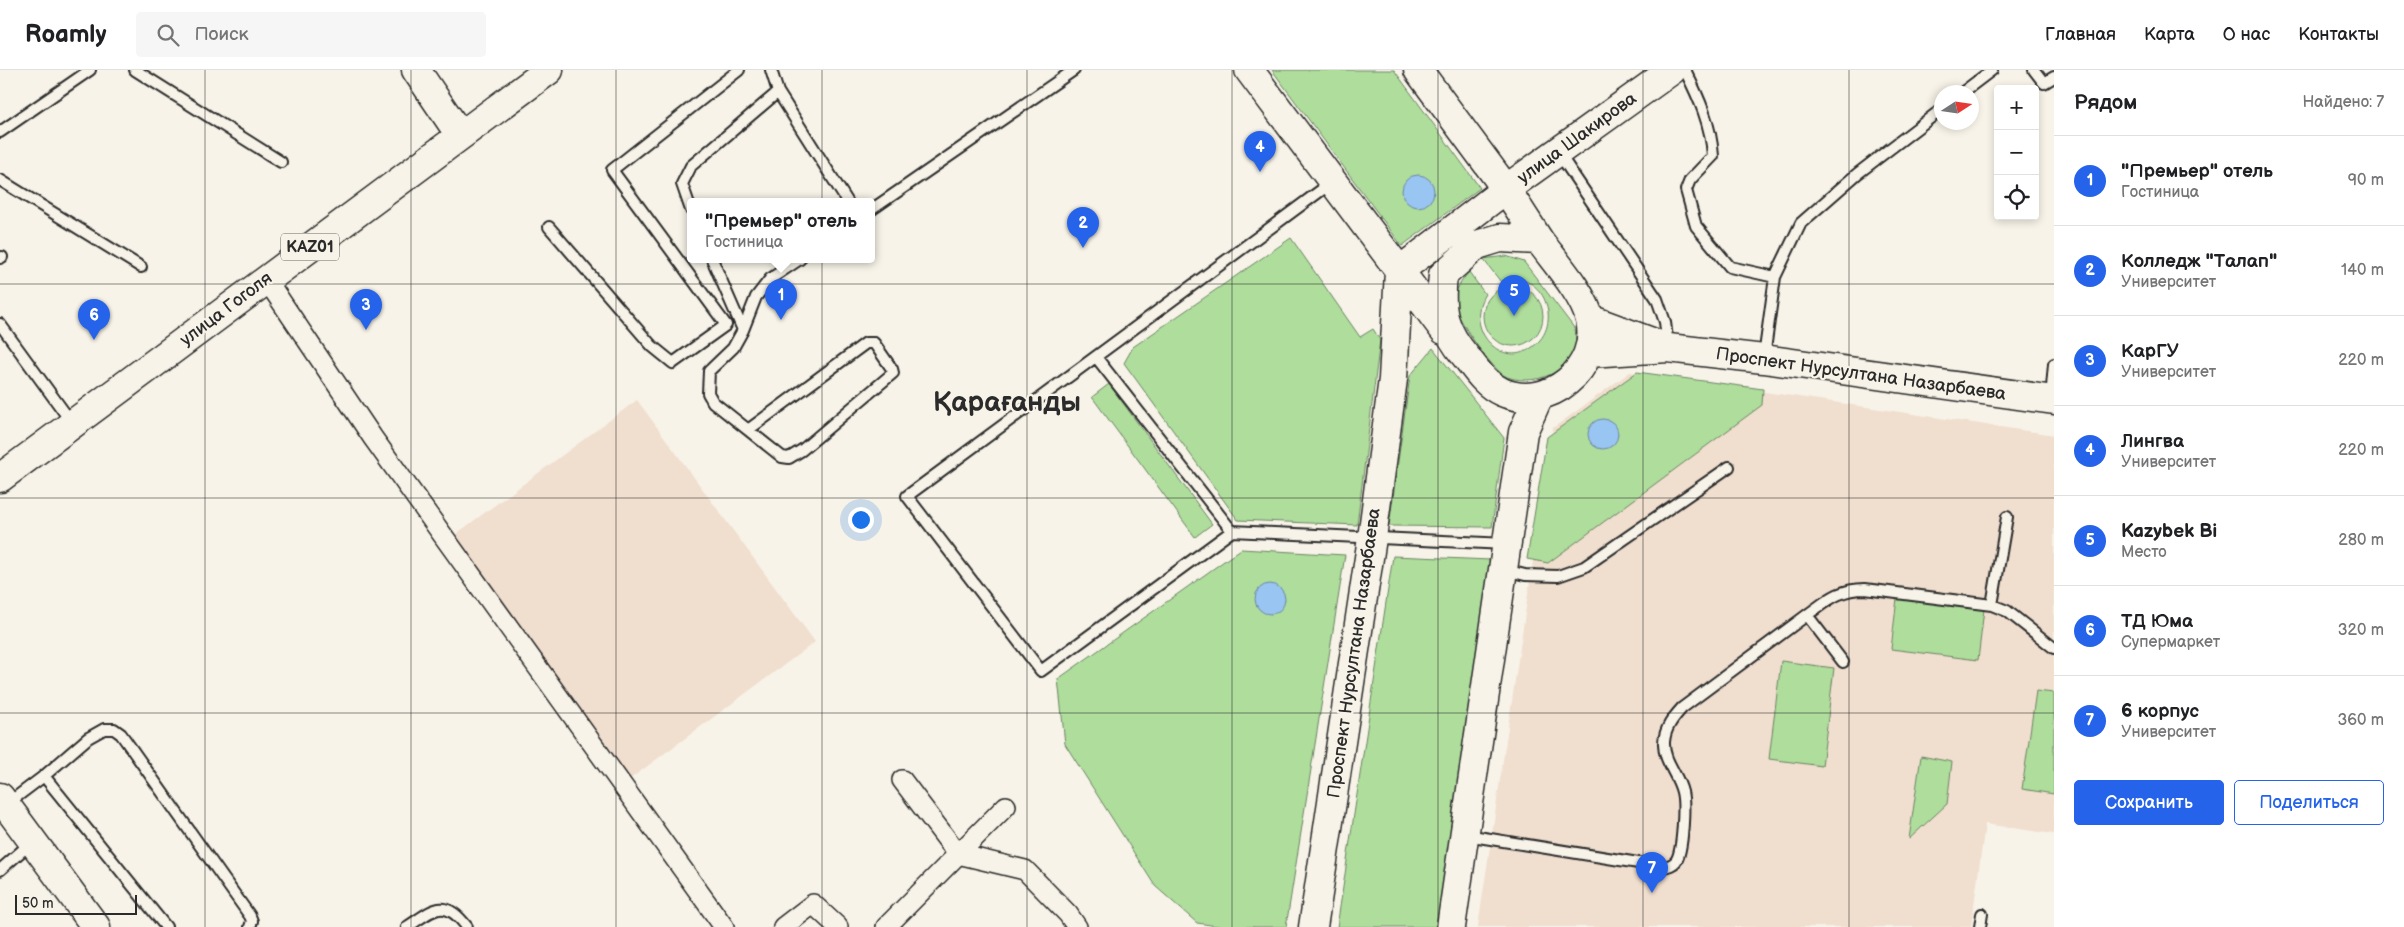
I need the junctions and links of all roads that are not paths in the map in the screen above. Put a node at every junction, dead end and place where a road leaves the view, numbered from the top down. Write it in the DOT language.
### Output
graph roads {
  1 [pos="135,70"];
  2 [pos="416,70"];
  3 [pos="548,70"];
  4 [pos="740,70"];
  5 [pos="771,70"];
  6 [pos="1074,70"];
  7 [pos="1249,70"];
  8 [pos="1418,70"];
  9 [pos="1992,70"];
  10 [pos="2034,70"];
  11 [pos="83,72"];
  12 [pos="1669,72"];
  13 [pos="2054,77"];
  14 [pos="1972,85"];
  15 [pos="778,92"];
  16 [pos="1934,115"];
  17 [pos="0,132"];
  18 [pos="460,135"];
  19 [pos="1558,151"];
  20 [pos="281,162"];
  21 [pos="0,180"];
  22 [pos="1332,182"];
  23 [pos="1506,189"];
  24 [pos="687,198"];
  25 [pos="845,198"];
  26 [pos="875,207"];
  27 [pos="549,227"];
  28 [pos="1540,240"];
  29 [pos="714,263"];
  30 [pos="794,263"];
  31 [pos="141,267"];
  32 [pos="1400,272"];
  33 [pos="1444,275"];
  34 [pos="1776,277"];
  35 [pos="266,279"];
  36 [pos="1422,301"];
  37 [pos="1590,319"];
  38 [pos="0,324"];
  39 [pos="743,330"];
  40 [pos="1457,347"];
  41 [pos="1668,348"];
  42 [pos="1589,354"];
  43 [pos="1096,357"];
  44 [pos="1764,359"];
  45 [pos="2054,364"];
  46 [pos="1393,379"];
  47 [pos="1539,396"];
  48 [pos="2052,400"];
  49 [pos="72,424"];
  50 [pos="748,430"];
  51 [pos="1729,467"];
  52 [pos="0,478"];
  53 [pos="2007,517"];
  54 [pos="1232,531"];
  55 [pos="1372,538"];
  56 [pos="1506,557"];
  57 [pos="1992,605"];
  58 [pos="1807,615"];
  59 [pos="2054,648"];
  60 [pos="1843,662"];
  61 [pos="44,776"];
  62 [pos="902,780"];
  63 [pos="3,801"];
  64 [pos="1006,806"];
  65 [pos="1465,835"];
  66 [pos="33,842"];
  67 [pos="958,854"];
  68 [pos="0,870"];
  69 [pos="1982,914"];
  70 [pos="96,927"];
  71 [pos="166,927"];
  72 [pos="250,927"];
  73 [pos="407,927"];
  74 [pos="466,927"];
  75 [pos="724,927"];
  76 [pos="783,927"];
  77 [pos="838,927"];
  78 [pos="886,927"];
  79 [pos="1077,927"];
  80 [pos="1313,927"];
  81 [pos="1452,927"];
  82 [pos="1980,927"];
  1 -- 20 [label="lane"];
  2 -- 18 [label="main road"];
  3 -- 18 [label="main road, улица Гоголя / KАZ01"];
  4 -- 27 [label="lane"];
  5 -- 15 [label="lane"];
  6 -- 26 [label="lane"];
  7 -- 22 [label="main road"];
  8 -- 23 [label="main road"];
  9 -- 14 [label="lane"];
  10 -- 13 [label="lane"];
  11 -- 17 [label="lane"];
  12 -- 19 [label="main road, улица Шакирова"];
  12 -- 34 [label="lane"];
  15 -- 24 [label="lane"];
  15 -- 25 [label="lane"];
  16 -- 34 [label="lane"];
  18 -- 35 [label="main road, улица Гоголя / KАZ01"];
  19 -- 23 [label="main road, улица Шакирова"];
  19 -- 41 [label="lane"];
  21 -- 31 [label="lane"];
  22 -- 32 [label="main road"];
  22 -- 43 [label="lane"];
  23 -- 28 [label="main road"];
  23 -- 32 [label="main road"];
  28 -- 33 [label="main road"];
  28 -- 37 [label="main road"];
  29 -- 39 [label="lane"];
  30 -- 39 [label="lane"];
  32 -- 36 [label="main road"];
  32 -- 46 [label="main road, Проспект Нурсултана Назарбаева"];
  33 -- 36 [label="main road, Проспект Нурсултана Назарбаева"];
  33 -- 40 [label="main road"];
  34 -- 44 [label="lane"];
  35 -- 49 [label="main road, улица Гоголя / KАZ01"];
  35 -- 75 [label="street"];
  36 -- 40 [label="main road"];
  36 -- 46 [label="main road, Проспект Нурсултана Назарбаева"];
  37 -- 41 [label="main road, Проспект Нурсултана Назарбаева"];
  37 -- 42 [label="main road"];
  38 -- 49 [label="lane"];
  39 -- 50 [label="lane"];
  40 -- 47 [label="main road"];
  41 -- 42 [label="main road, Проспект Нурсултана Назарбаева"];
  41 -- 44 [label="main road, Проспект Нурсултана Назарбаева"];
  42 -- 47 [label="main road"];
  43 -- 54 [label="lane"];
  43 -- 54 [label="lane"];
  44 -- 48 [label="main road, Проспект Нурсултана Назарбаева"];
  45 -- 48 [label="lane"];
  46 -- 55 [label="main road, Проспект Нурсултана Назарбаева"];
  47 -- 56 [label="main road"];
  49 -- 52 [label="main road, улица Гоголя / KАZ01"];
  50 -- 50 [label="lane"];
  51 -- 56 [label="lane"];
  53 -- 57 [label="lane"];
  54 -- 55 [label="lane"];
  55 -- 56 [label="lane"];
  55 -- 80 [label="main road, Проспект Нурсултана Назарбаева"];
  56 -- 65 [label="main road"];
  57 -- 58 [label="lane"];
  57 -- 59 [label="lane"];
  58 -- 60 [label="lane"];
  58 -- 65 [label="lane"];
  61 -- 63 [label="lane"];
  61 -- 71 [label="lane"];
  61 -- 72 [label="lane"];
  62 -- 67 [label="street"];
  63 -- 66 [label="main road"];
  64 -- 67 [label="street"];
  65 -- 81 [label="main road"];
  66 -- 68 [label="lane"];
  66 -- 70 [label="main road"];
  67 -- 78 [label="street"];
  67 -- 79 [label="street"];
  69 -- 82 [label="lane"];
  73 -- 74 [label="lane"];
  76 -- 77 [label="street"];
}
